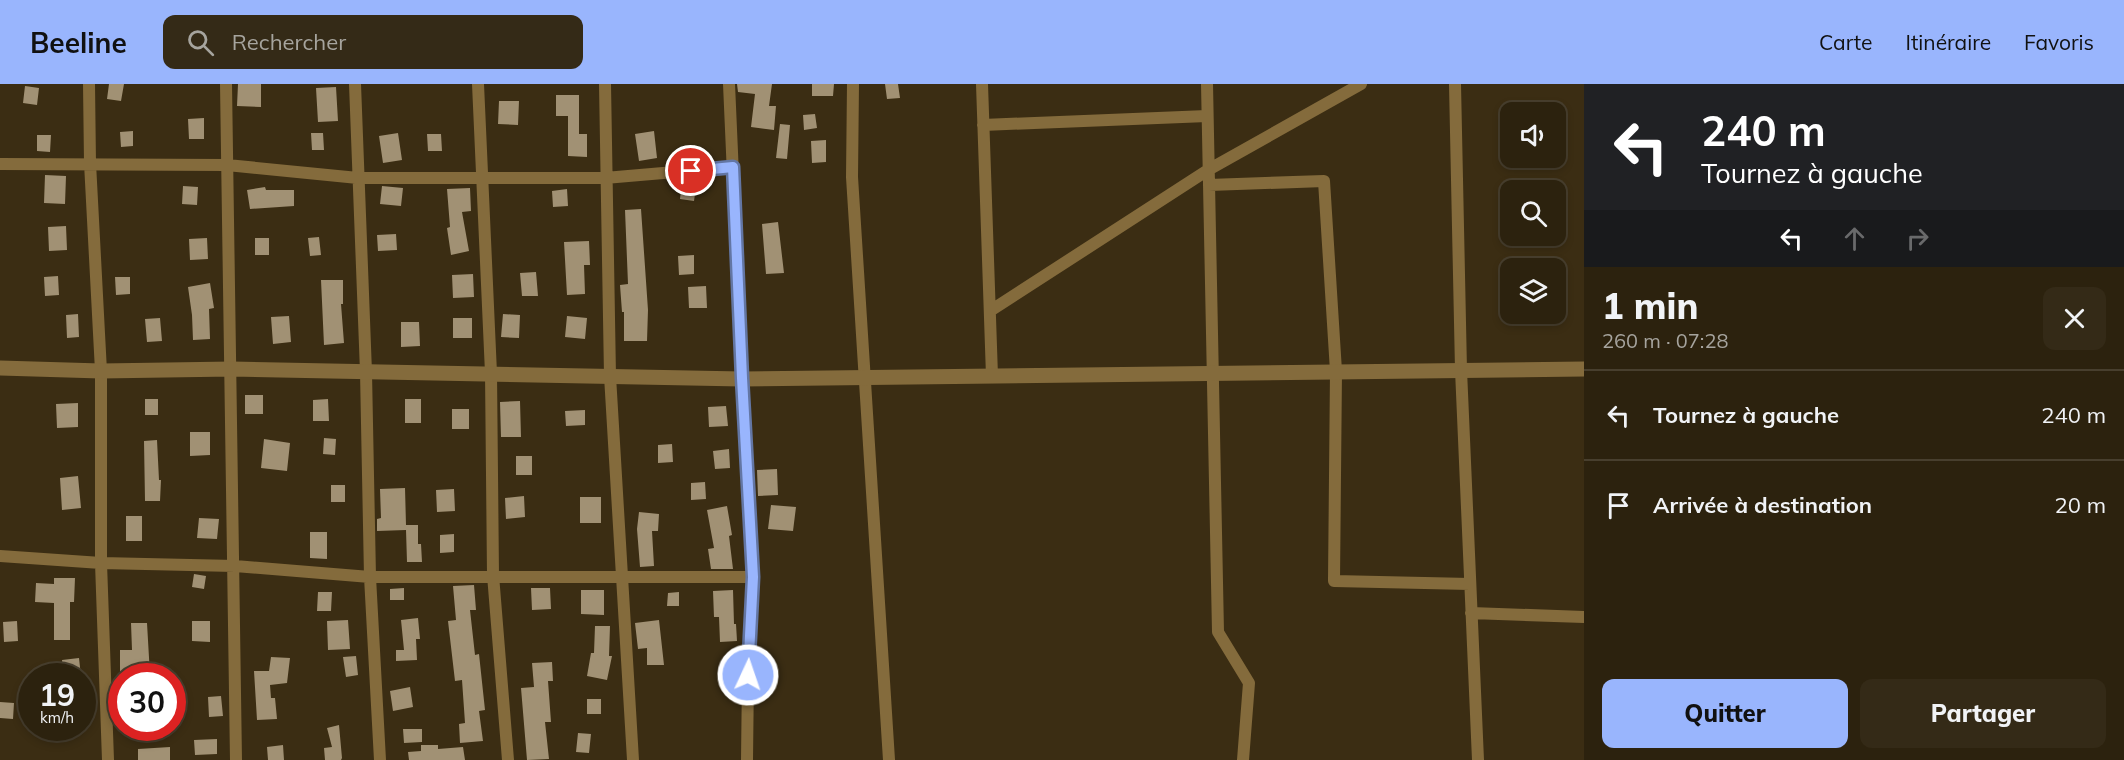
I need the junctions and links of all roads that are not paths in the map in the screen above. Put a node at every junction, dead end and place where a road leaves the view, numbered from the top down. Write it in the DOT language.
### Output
graph roads {
  1 [pos="89,84"];
  2 [pos="226,84"];
  3 [pos="355,84"];
  4 [pos="478,84"];
  5 [pos="605,84"];
  6 [pos="729,84"];
  7 [pos="853,84"];
  8 [pos="982,84"];
  9 [pos="1207,84"];
  10 [pos="1361,84"];
  11 [pos="1455,84"];
  12 [pos="1207,116"];
  13 [pos="983,125"];
  14 [pos="90,163"];
  15 [pos="0,164"];
  16 [pos="227,165"];
  17 [pos="733,167"];
  18 [pos="1208,170"];
  19 [pos="358,178"];
  20 [pos="483,178"];
  21 [pos="605,178"];
  22 [pos="1209,185"];
  23 [pos="990,311"];
  24 [pos="0,368"];
  25 [pos="232,369"];
  26 [pos="1584,369"];
  27 [pos="1461,370"];
  28 [pos="101,371"];
  29 [pos="1336,371"];
  30 [pos="366,372"];
  31 [pos="491,373"];
  32 [pos="1212,373"];
  33 [pos="610,376"];
  34 [pos="992,376"];
  35 [pos="866,377"];
  36 [pos="742,378"];
  37 [pos="0,556"];
  38 [pos="101,563"];
  39 [pos="235,566"];
  40 [pos="494,575"];
  41 [pos="623,576"];
  42 [pos="370,577"];
  43 [pos="753,577"];
  44 [pos="1470,584"];
  45 [pos="1471,613"];
  46 [pos="1584,617"];
  47 [pos="108,760"];
  48 [pos="236,760"];
  49 [pos="380,760"];
  50 [pos="508,760"];
  51 [pos="633,760"];
  52 [pos="747,760"];
  53 [pos="889,760"];
  54 [pos="1243,760"];
  55 [pos="1478,760"];
  1 -- 14 [label="street"];
  2 -- 16 [label="street"];
  3 -- 19 [label="street"];
  4 -- 20 [label="street"];
  5 -- 21 [label="street"];
  6 -- 17 [label="street"];
  7 -- 35 [label="street"];
  8 -- 13 [label="street"];
  9 -- 12 [label="street"];
  10 -- 18 [label="street"];
  11 -- 27 [label="street"];
  12 -- 13 [label="street"];
  12 -- 18 [label="street"];
  13 -- 23 [label="street"];
  14 -- 15 [label="street"];
  14 -- 16 [label="street"];
  14 -- 28 [label="street"];
  16 -- 19 [label="street"];
  16 -- 25 [label="street"];
  17 -- 21 [label="street"];
  17 -- 36 [label="street"];
  18 -- 22 [label="street"];
  18 -- 23 [label="street"];
  19 -- 20 [label="street"];
  19 -- 30 [label="street"];
  20 -- 21 [label="street"];
  20 -- 31 [label="street"];
  21 -- 33 [label="street"];
  22 -- 29 [label="street"];
  22 -- 32 [label="street"];
  23 -- 34 [label="street"];
  24 -- 28 [label="street"];
  25 -- 28 [label="street"];
  25 -- 30 [label="street"];
  25 -- 39 [label="street"];
  26 -- 27 [label="street"];
  27 -- 29 [label="street"];
  27 -- 44 [label="street"];
  28 -- 38 [label="street"];
  29 -- 32 [label="street"];
  29 -- 44 [label="street"];
  30 -- 31 [label="street"];
  30 -- 42 [label="street"];
  31 -- 33 [label="street"];
  31 -- 40 [label="street"];
  32 -- 34 [label="street"];
  32 -- 54 [label="street"];
  33 -- 36 [label="street"];
  33 -- 41 [label="street"];
  34 -- 35 [label="street"];
  35 -- 36 [label="street"];
  35 -- 53 [label="street"];
  36 -- 43 [label="street"];
  37 -- 38 [label="street"];
  38 -- 39 [label="street"];
  38 -- 47 [label="street"];
  39 -- 42 [label="street"];
  39 -- 48 [label="street"];
  40 -- 41 [label="street"];
  40 -- 42 [label="street"];
  40 -- 50 [label="street"];
  41 -- 43 [label="street"];
  41 -- 51 [label="street"];
  42 -- 49 [label="street"];
  43 -- 52 [label="street"];
  44 -- 45 [label="street"];
  45 -- 46 [label="street"];
  45 -- 55 [label="street"];
}
